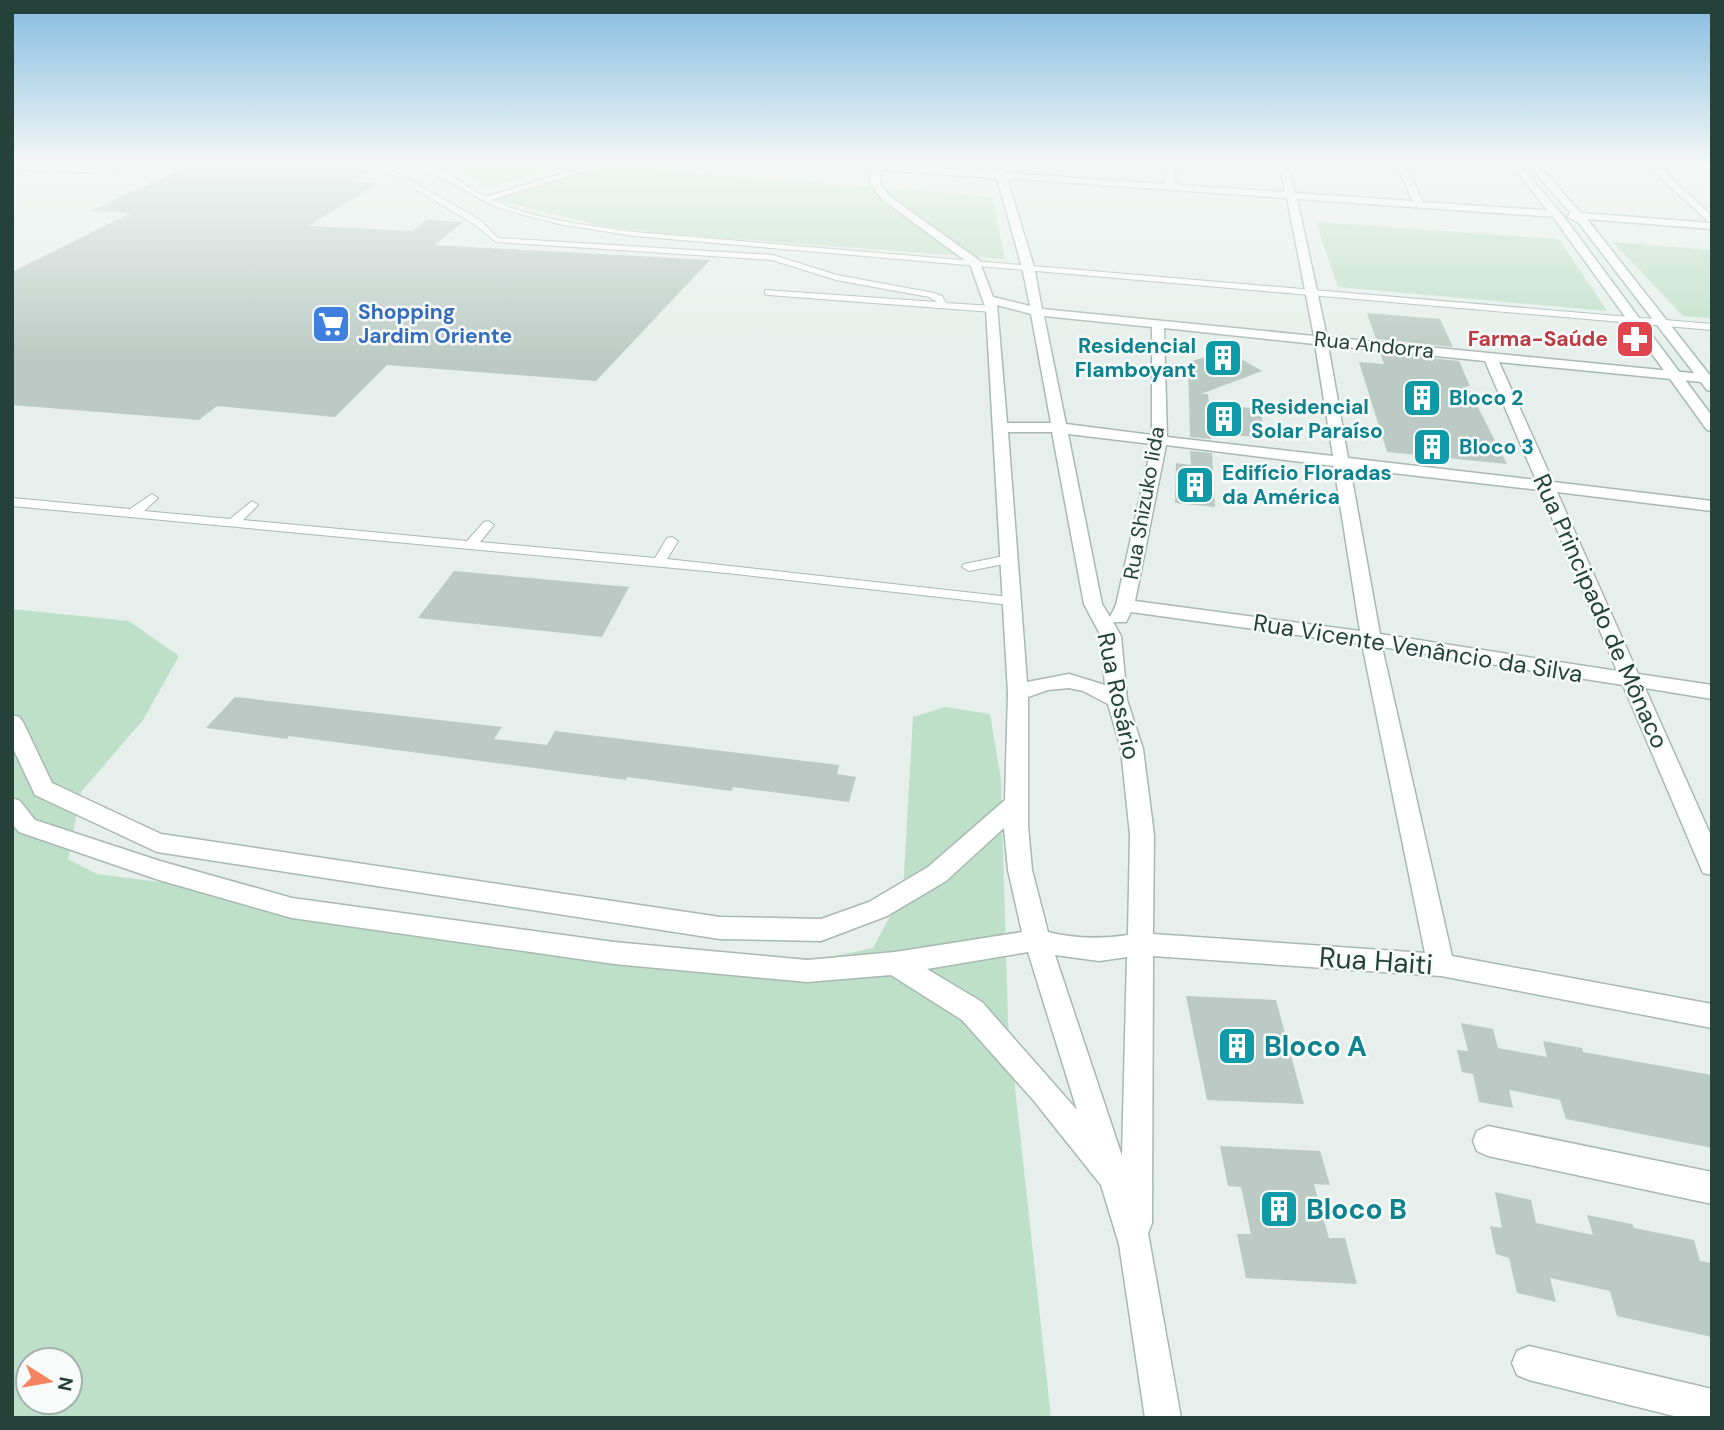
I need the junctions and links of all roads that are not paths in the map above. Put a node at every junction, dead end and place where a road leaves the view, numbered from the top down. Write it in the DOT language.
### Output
graph roads {
  1 [pos="484,229"];
  2 [pos="603,229"];
  3 [pos="929,229"];
  4 [pos="1017,229"];
  5 [pos="1299,229"];
  6 [pos="1567,229"];
  7 [pos="1588,229"];
  8 [pos="975,261"];
  9 [pos="1028,267"];
  10 [pos="768,292"];
  11 [pos="1311,292"];
  12 [pos="990,304"];
  13 [pos="943,305"];
  14 [pos="1036,312"];
  15 [pos="1634,320"];
  16 [pos="1662,322"];
  17 [pos="1158,325"];
  18 [pos="1712,327"];
  19 [pos="1321,340"];
  20 [pos="1490,356"];
  21 [pos="1675,375"];
  22 [pos="1710,382"];
  23 [pos="999,427"];
  24 [pos="1712,427"];
  25 [pos="1058,428"];
  26 [pos="1160,440"];
  27 [pos="1343,463"];
  28 [pos="1546,486"];
  29 [pos="152,498"];
  30 [pos="12,502"];
  31 [pos="252,505"];
  32 [pos="1712,506"];
  33 [pos="133,513"];
  34 [pos="234,522"];
  35 [pos="488,525"];
  36 [pos="672,541"];
  37 [pos="472,544"];
  38 [pos="1009,559"];
  39 [pos="659,562"];
  40 [pos="969,567"];
  41 [pos="1010,601"];
  42 [pos="1125,605"];
  43 [pos="1111,636"];
  44 [pos="1371,639"];
  45 [pos="1632,681"];
  46 [pos="1712,692"];
  47 [pos="1018,693"];
  48 [pos="1117,701"];
  49 [pos="12,722"];
  50 [pos="1017,803"];
  51 [pos="12,807"];
  52 [pos="1712,866"];
  53 [pos="1037,940"];
  54 [pos="1142,944"];
  55 [pos="895,962"];
  56 [pos="1441,965"];
  57 [pos="1712,1016"];
  58 [pos="1488,1141"];
  59 [pos="1117,1184"];
  60 [pos="1712,1188"];
  61 [pos="1135,1244"];
  62 [pos="1529,1363"];
  63 [pos="1712,1407"];
  64 [pos="1163,1418"];
  1 -- 13 [label="lane"];
  2 -- 8 [label="lane"];
  3 -- 8 [label="street"];
  4 -- 9 [label="street, Rua Rosário"];
  5 -- 11 [label="street"];
  6 -- 15 [label="street"];
  7 -- 16 [label="street"];
  8 -- 9 [label="lane"];
  8 -- 12 [label="street, Rua Rosário"];
  9 -- 11 [label="lane"];
  9 -- 14 [label="street, Rua Rosário"];
  10 -- 13 [label="lane"];
  11 -- 15 [label="lane"];
  11 -- 19 [label="street"];
  12 -- 13 [label="lane"];
  12 -- 14 [label="street, Rua Andorra"];
  12 -- 23 [label="street, Rua Rosário"];
  14 -- 17 [label="street, Rua Andorra"];
  14 -- 25 [label="street, Rua Rosário"];
  15 -- 16 [label="lane"];
  15 -- 21 [label="street"];
  16 -- 18 [label="lane"];
  16 -- 22 [label="street"];
  17 -- 19 [label="street, Rua Andorra"];
  17 -- 26 [label="street, Rua Shizuko Iida"];
  19 -- 20 [label="street, Rua Andorra"];
  19 -- 27 [label="street"];
  20 -- 21 [label="street, Rua Andorra"];
  20 -- 28 [label="street, Rua Principado de Mônaco"];
  21 -- 22 [label="street, Rua Andorra"];
  21 -- 24 [label="street"];
  23 -- 25 [label="street"];
  23 -- 38 [label="street, Rua Rosário"];
  25 -- 26 [label="street"];
  25 -- 43 [label="street, Rua Rosário"];
  26 -- 27 [label="street"];
  26 -- 42 [label="street, Rua Shizuko Iida"];
  27 -- 28 [label="street"];
  27 -- 44 [label="street"];
  28 -- 32 [label="street"];
  28 -- 45 [label="street, Rua Principado de Mônaco"];
  29 -- 33 [label="lane"];
  30 -- 33 [label="lane"];
  31 -- 34 [label="lane"];
  33 -- 34 [label="lane"];
  34 -- 37 [label="lane"];
  35 -- 37 [label="lane"];
  36 -- 39 [label="lane"];
  37 -- 39 [label="lane"];
  38 -- 40 [label="lane"];
  38 -- 41 [label="street, Rua Rosário"];
  39 -- 41 [label="lane"];
  41 -- 47 [label="street, Rua Rosário"];
  42 -- 43 [label="street, Rua Shizuko Iida"];
  42 -- 44 [label="street, Rua Vicente Venâncio da Silva"];
  43 -- 48 [label="street, Rua Rosário"];
  44 -- 45 [label="street, Rua Vicente Venâncio da Silva"];
  44 -- 56 [label="street"];
  45 -- 46 [label="street, Rua Vicente Venâncio da Silva"];
  45 -- 52 [label="street, Rua Principado de Mônaco"];
  47 -- 48 [label="street"];
  47 -- 50 [label="street, Rua Rosário"];
  48 -- 54 [label="street, Rua Rosário"];
  49 -- 50 [label="street"];
  50 -- 53 [label="street, Rua Rosário"];
  51 -- 55 [label="street"];
  53 -- 54 [label="street, Rua Haiti"];
  53 -- 55 [label="street"];
  53 -- 59 [label="street, Rua Rosário"];
  54 -- 56 [label="street, Rua Haiti"];
  54 -- 61 [label="street, Rua Rosário"];
  55 -- 59 [label="street"];
  56 -- 57 [label="street, Rua Haiti"];
  58 -- 60 [label="street"];
  59 -- 61 [label="street, Rua Rosário"];
  61 -- 64 [label="street, Rua Rosário"];
  62 -- 63 [label="street"];
}
